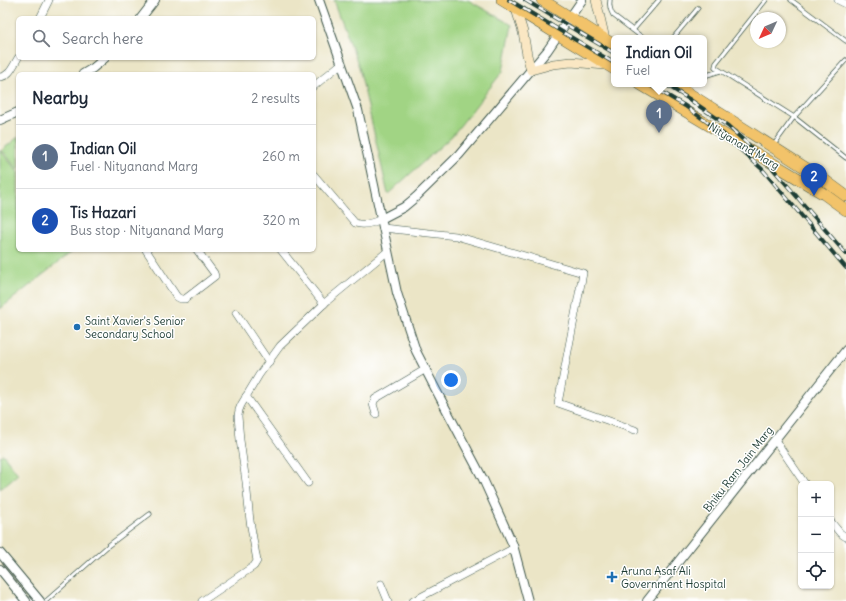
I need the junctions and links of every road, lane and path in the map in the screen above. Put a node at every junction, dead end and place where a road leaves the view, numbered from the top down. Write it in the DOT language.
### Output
graph roads {
  1 [pos="49,0"];
  2 [pos="155,0"];
  3 [pos="319,0"];
  4 [pos="502,0"];
  5 [pos="542,0"];
  6 [pos="582,0"];
  7 [pos="596,0"];
  8 [pos="610,0"];
  9 [pos="659,0"];
  10 [pos="766,0"];
  11 [pos="791,0"];
  12 [pos="838,0"];
  13 [pos="846,4"];
  14 [pos="698,8"];
  15 [pos="516,9"];
  16 [pos="41,16"];
  17 [pos="143,16"];
  18 [pos="570,17"];
  19 [pos="633,30"];
  20 [pos="558,35"];
  21 [pos="639,35"];
  22 [pos="676,35"];
  23 [pos="846,41"];
  24 [pos="609,42"];
  25 [pos="17,60"];
  26 [pos="103,60"];
  27 [pos="846,60"];
  28 [pos="342,63"];
  29 [pos="611,67"];
  30 [pos="531,70"];
  31 [pos="720,70"];
  32 [pos="94,71"];
  33 [pos="707,75"];
  34 [pos="0,77"];
  35 [pos="316,84"];
  36 [pos="645,87"];
  37 [pos="679,87"];
  38 [pos="16,113"];
  39 [pos="794,117"];
  40 [pos="0,120"];
  41 [pos="772,146"];
  42 [pos="756,153"];
  43 [pos="846,158"];
  44 [pos="772,163"];
  45 [pos="316,177"];
  46 [pos="846,196"];
  47 [pos="846,210"];
  48 [pos="381,219"];
  49 [pos="383,228"];
  50 [pos="388,251"];
  51 [pos="147,252"];
  52 [pos="198,252"];
  53 [pos="283,252"];
  54 [pos="324,304"];
  55 [pos="236,313"];
  56 [pos="846,350"];
  57 [pos="269,362"];
  58 [pos="426,370"];
  59 [pos="246,396"];
  60 [pos="376,414"];
  61 [pos="635,430"];
  62 [pos="775,440"];
  63 [pos="803,481"];
  64 [pos="308,483"];
  65 [pos="150,514"];
  66 [pos="834,526"];
  67 [pos="846,537"];
  68 [pos="514,548"];
  69 [pos="0,553"];
  70 [pos="0,569"];
  71 [pos="381,584"];
  72 [pos="26,601"];
  73 [pos="40,601"];
  74 [pos="46,601"];
  75 [pos="202,601"];
  76 [pos="388,601"];
  77 [pos="413,601"];
  78 [pos="528,601"];
  79 [pos="647,601"];
  1 -- 16 [label="street"];
  2 -- 17 [label="street"];
  3 -- 28 [label="street"];
  4 -- 15 [label="main road"];
  5 -- 18 [label="main road"];
  6 -- 18 [label="street"];
  7 -- 24 [label="main road"];
  8 -- 19 [label="lane"];
  9 -- 19 [label="lane"];
  10 -- 31 [label="lane"];
  11 -- 23 [label="lane"];
  12 -- 13 [label="street"];
  14 -- 22 [label="lane"];
  15 -- 20 [label="main road"];
  15 -- 30 [label="main road"];
  18 -- 20 [label="street"];
  18 -- 24 [label="main road"];
  19 -- 21 [label="lane"];
  20 -- 29 [label="main road"];
  20 -- 30 [label="street"];
  25 -- 34 [label="street"];
  26 -- 32 [label="street"];
  27 -- 39 [label="lane"];
  28 -- 35 [label="street"];
  28 -- 48 [label="street"];
  29 -- 30 [label="main road"];
  30 -- 48 [label="street"];
  31 -- 33 [label="lane"];
  31 -- 39 [label="lane"];
  36 -- 42 [label="main road, Nityanand Marg"];
  37 -- 41 [label="main road, Nityanand Marg"];
  38 -- 40 [label="street"];
  39 -- 41 [label="lane"];
  39 -- 43 [label="lane"];
  41 -- 42 [label="main road"];
  41 -- 44 [label="main road"];
  41 -- 46 [label="main road, Nityanand Marg"];
  42 -- 44 [label="main road, Nityanand Marg"];
  44 -- 47 [label="main road, Nityanand Marg"];
  45 -- 48 [label="street"];
  48 -- 49 [label="street"];
  49 -- 50 [label="street"];
  49 -- 61 [label="street"];
  50 -- 54 [label="street"];
  50 -- 58 [label="street"];
  51 -- 52 [label="street"];
  53 -- 54 [label="street"];
  54 -- 57 [label="street"];
  55 -- 57 [label="street"];
  56 -- 62 [label="street, Bhiku Ram Jain Marg"];
  57 -- 59 [label="street"];
  58 -- 60 [label="street"];
  58 -- 68 [label="street"];
  59 -- 64 [label="street"];
  59 -- 75 [label="street"];
  62 -- 63 [label="street"];
  62 -- 79 [label="street, Bhiku Ram Jain Marg"];
  65 -- 74 [label="lane"];
  66 -- 67 [label="street"];
  68 -- 77 [label="street"];
  68 -- 78 [label="street"];
  69 -- 73 [label="street"];
  70 -- 72 [label="street"];
  71 -- 76 [label="street"];
}
